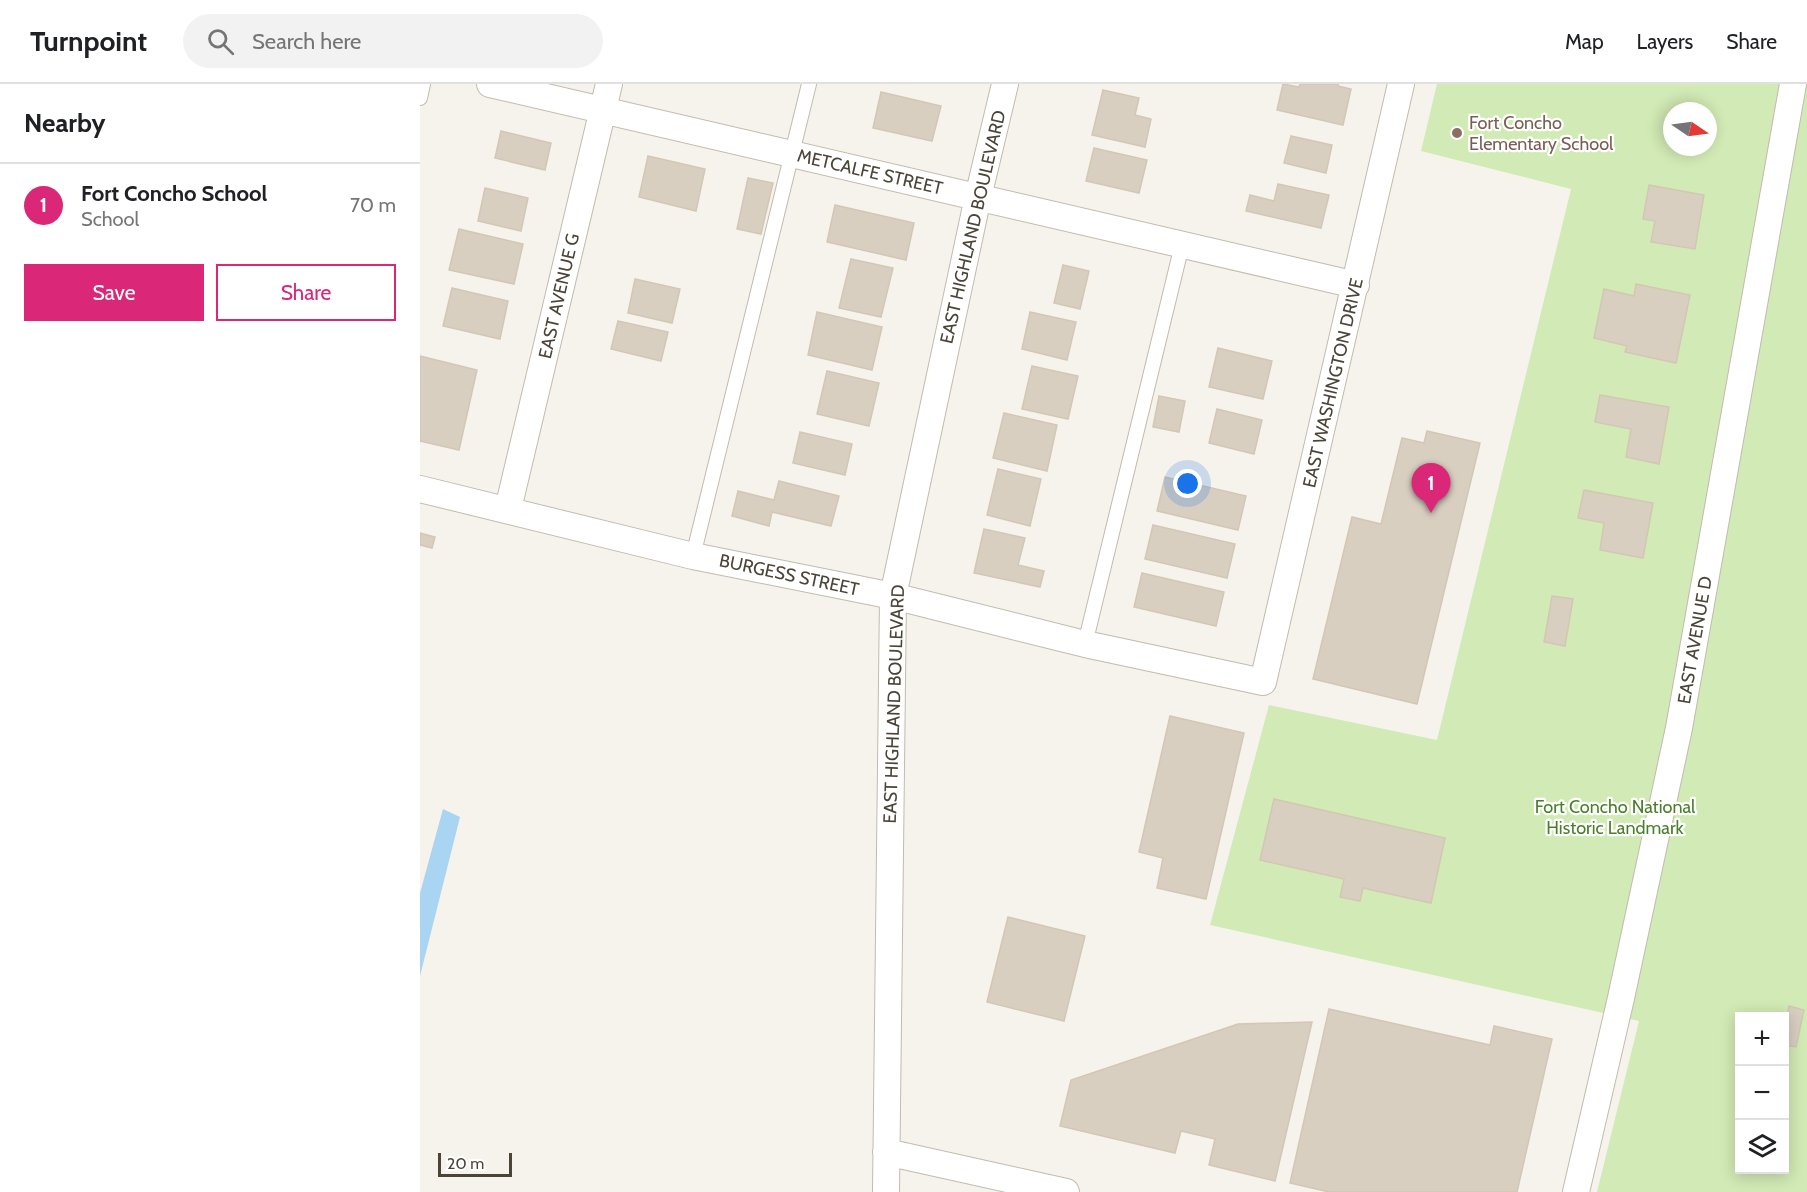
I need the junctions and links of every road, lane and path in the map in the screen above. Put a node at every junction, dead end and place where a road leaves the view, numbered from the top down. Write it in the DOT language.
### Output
graph roads {
  1 [pos="423,84"];
  2 [pos="490,84"];
  3 [pos="609,84"];
  4 [pos="809,84"];
  5 [pos="1005,84"];
  6 [pos="1401,84"];
  7 [pos="1792,84"];
  8 [pos="420,98"];
  9 [pos="603,110"];
  10 [pos="793,154"];
  11 [pos="978,197"];
  12 [pos="1182,245"];
  13 [pos="1356,285"];
  14 [pos="420,489"];
  15 [pos="508,509"];
  16 [pos="693,556"];
  17 [pos="893,596"];
  18 [pos="1085,644"];
  19 [pos="1263,682"];
  20 [pos="886,1152"];
  21 [pos="886,1192"];
  22 [pos="1066,1192"];
  23 [pos="1576,1192"];
  1 -- 8 [label="lane"];
  2 -- 9 [label="street, METCALFE STREET"];
  3 -- 9 [label="street, EAST AVENUE G"];
  4 -- 10 [label="lane"];
  5 -- 11 [label="street, EAST HIGHLAND BOULEVARD"];
  6 -- 13 [label="street, EAST WASHINGTON DRIVE"];
  7 -- 23 [label="street, EAST AVENUE D"];
  9 -- 10 [label="street, METCALFE STREET"];
  9 -- 15 [label="street, EAST AVENUE G"];
  10 -- 11 [label="street, METCALFE STREET"];
  10 -- 16 [label="lane"];
  11 -- 12 [label="street, METCALFE STREET"];
  11 -- 17 [label="street, EAST HIGHLAND BOULEVARD"];
  12 -- 13 [label="street, METCALFE STREET"];
  12 -- 18 [label="lane"];
  13 -- 19 [label="street, EAST WASHINGTON DRIVE"];
  14 -- 15 [label="street, BURGESS STREET"];
  15 -- 16 [label="street, BURGESS STREET"];
  16 -- 17 [label="street, BURGESS STREET"];
  17 -- 18 [label="street, BURGESS STREET"];
  17 -- 20 [label="street, EAST HIGHLAND BOULEVARD"];
  18 -- 19 [label="street, BURGESS STREET"];
  20 -- 21 [label="street, EAST HIGHLAND BOULEVARD"];
  20 -- 22 [label="street"];
}
